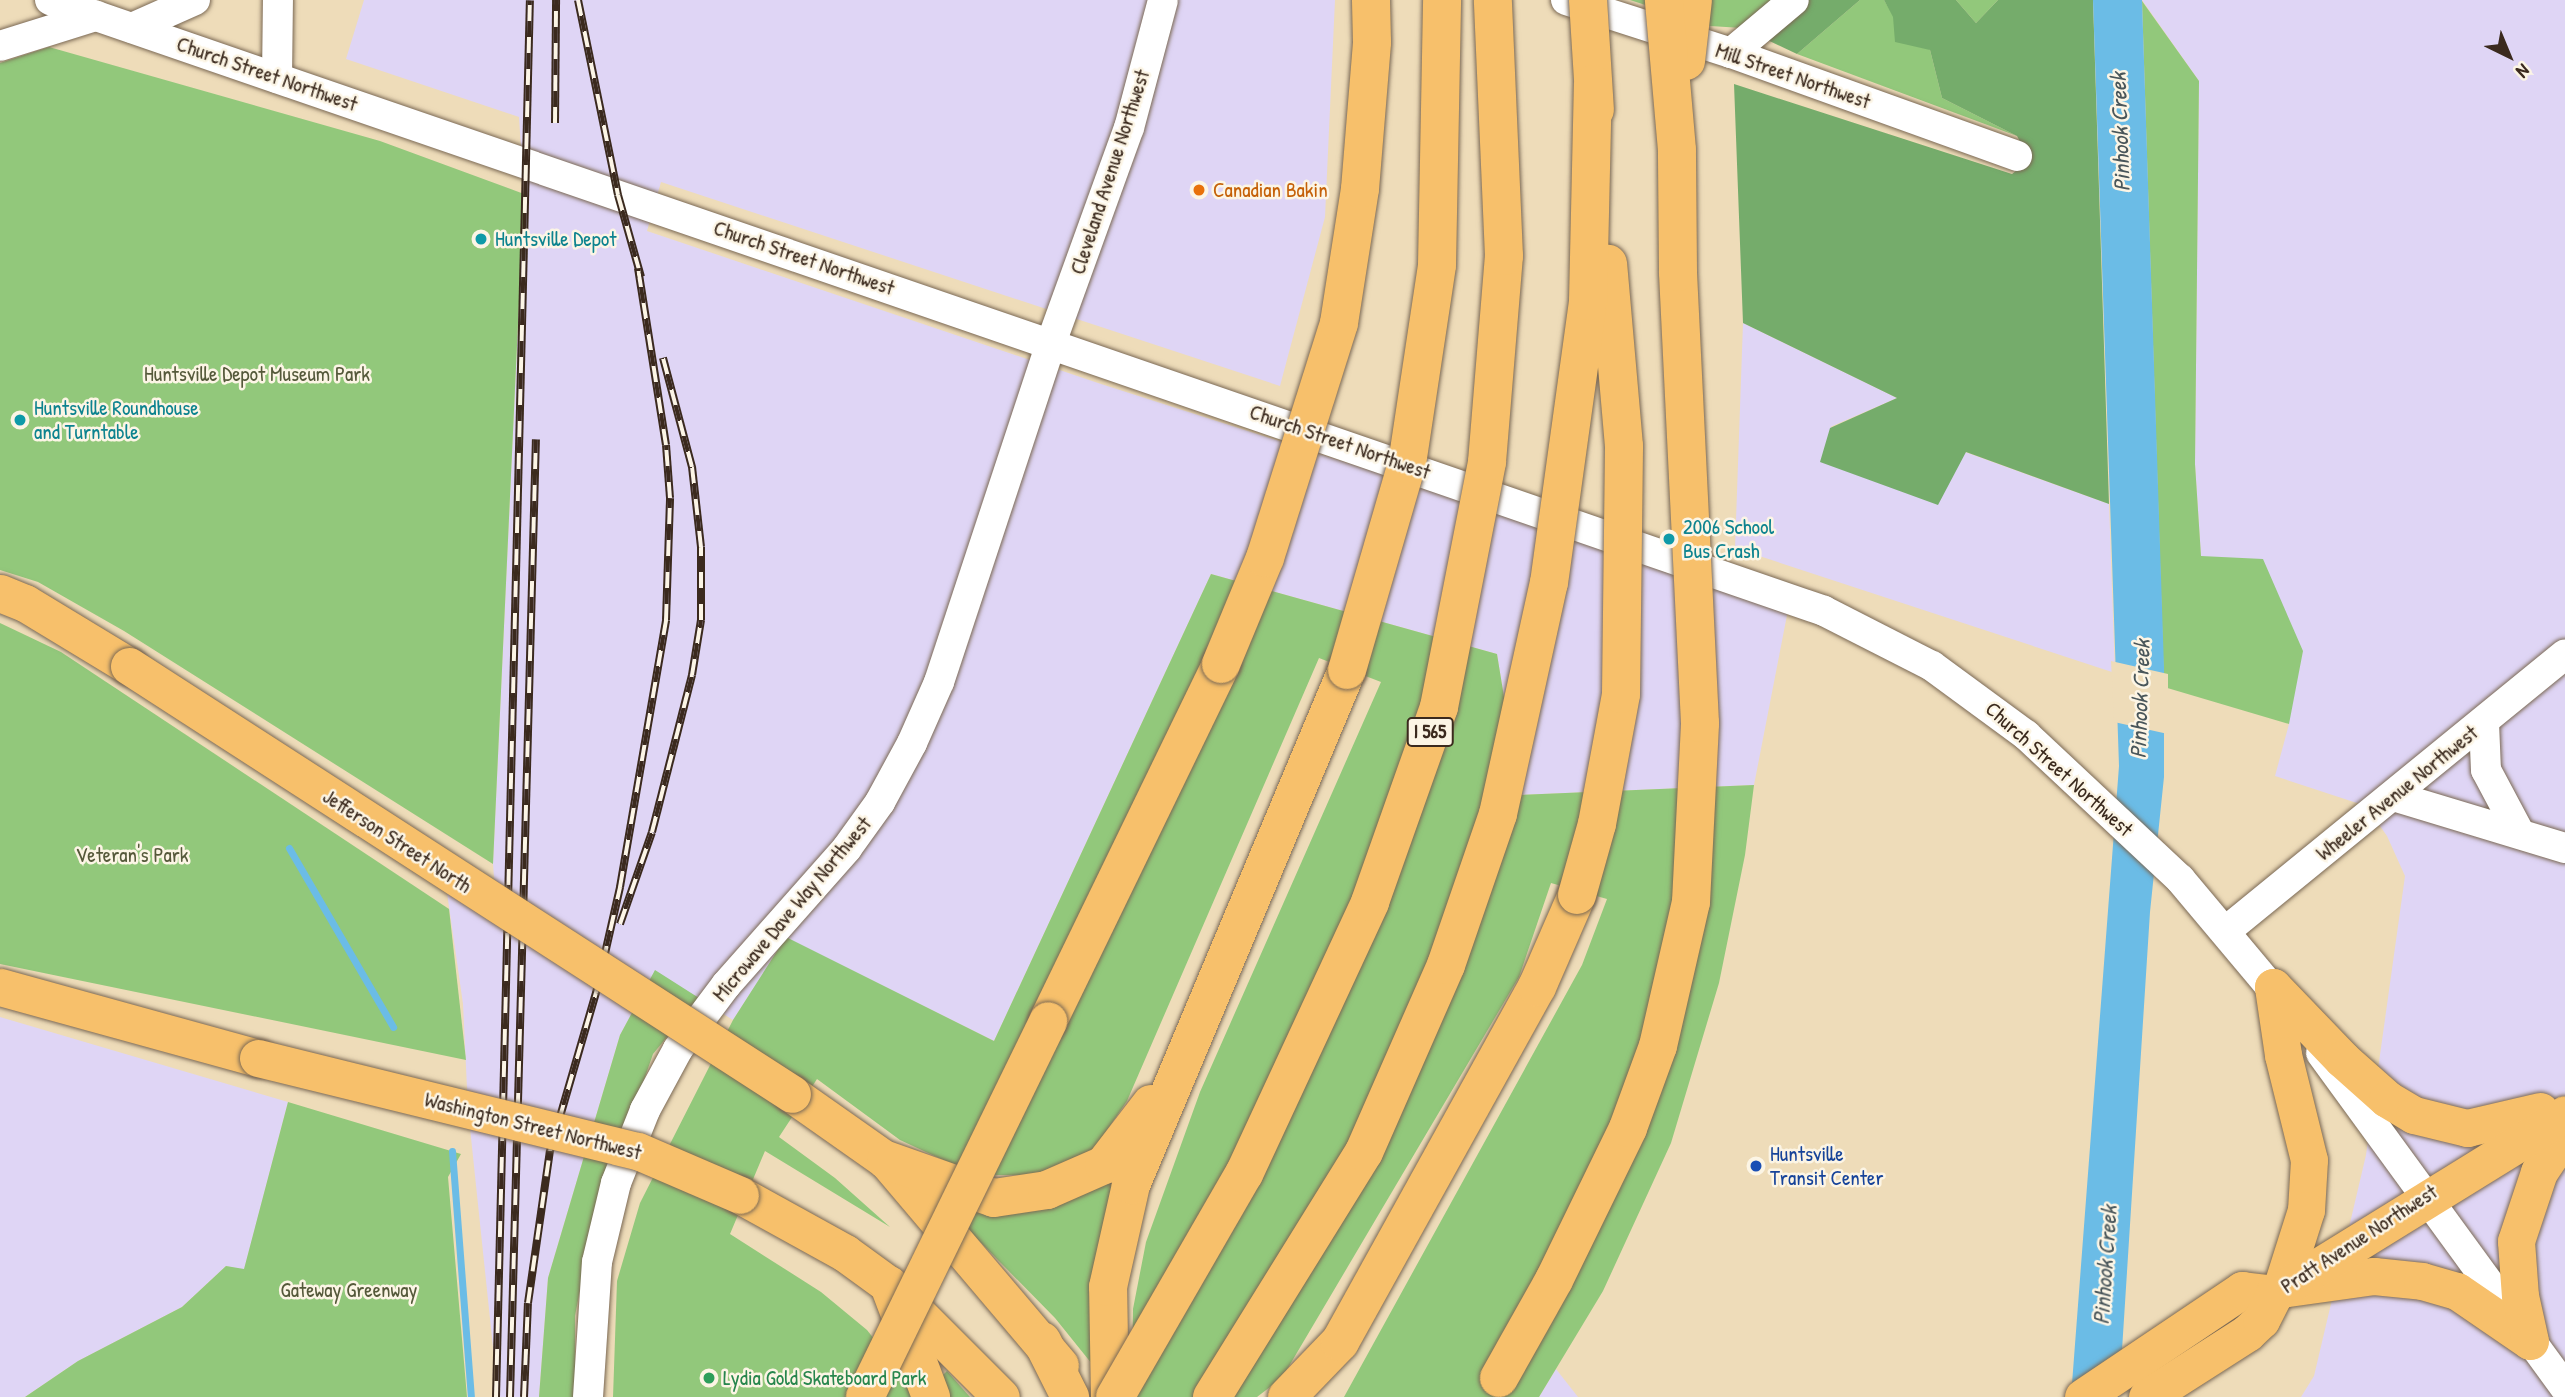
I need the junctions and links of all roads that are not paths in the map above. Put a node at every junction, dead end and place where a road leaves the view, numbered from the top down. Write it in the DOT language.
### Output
graph roads {
  1 [pos="50,0"];
  2 [pos="195,0"];
  3 [pos="278,0"];
  4 [pos="1163,0"];
  5 [pos="1371,0"];
  6 [pos="1442,0"];
  7 [pos="1493,0"];
  8 [pos="1566,0"];
  9 [pos="1588,0"];
  10 [pos="1664,0"];
  11 [pos="1693,0"];
  12 [pos="1794,0"];
  13 [pos="85,8"];
  14 [pos="132,28"];
  15 [pos="0,46"];
  16 [pos="1731,53"];
  17 [pos="277,78"];
  18 [pos="1593,84"];
  19 [pos="1677,150"];
  20 [pos="2017,156"];
  21 [pos="1051,343"];
  22 [pos="0,593"];
  23 [pos="2565,654"];
  24 [pos="2484,723"];
  25 [pos="2393,796"];
  26 [pos="2520,834"];
  27 [pos="2565,848"];
  28 [pos="2227,930"];
  29 [pos="0,987"];
  30 [pos="2273,987"];
  31 [pos="1186,1058"];
  32 [pos="2565,1105"];
  33 [pos="2565,1114"];
  34 [pos="2565,1133"];
  35 [pos="886,1160"];
  36 [pos="2425,1197"];
  37 [pos="889,1285"];
  38 [pos="2278,1291"];
  39 [pos="1042,1341"];
  40 [pos="2530,1341"];
  41 [pos="1340,1342"];
  42 [pos="2565,1388"];
  43 [pos="2159,1389"];
  44 [pos="588,1397"];
  45 [pos="865,1397"];
  46 [pos="931,1397"];
  47 [pos="1001,1397"];
  48 [pos="1070,1397"];
  49 [pos="1083,1397"];
  50 [pos="1112,1397"];
  51 [pos="1212,1397"];
  52 [pos="1287,1397"];
  53 [pos="1317,1397"];
  54 [pos="1488,1397"];
  55 [pos="2083,1397"];
  1 -- 13 [label="street, Church Street Northwest"];
  2 -- 14 [label="street"];
  3 -- 17 [label="street"];
  4 -- 21 [label="street, Cleveland Avenue Northwest"];
  5 -- 45 [label="highway, bridge"];
  6 -- 31 [label="highway, bridge"];
  7 -- 50 [label="highway, I 565, bridge"];
  8 -- 16 [label="street, Mill Street Northwest"];
  9 -- 18 [label="highway, bridge"];
  10 -- 19 [label="highway, bridge"];
  11 -- 19 [label="highway, bridge"];
  12 -- 16 [label="street"];
  13 -- 14 [label="street, Church Street Northwest"];
  13 -- 15 [label="street"];
  14 -- 17 [label="street, Church Street Northwest"];
  16 -- 20 [label="street, Mill Street Northwest"];
  17 -- 21 [label="street, Church Street Northwest"];
  18 -- 41 [label="highway, bridge"];
  18 -- 51 [label="highway, bridge"];
  19 -- 54 [label="highway, bridge"];
  21 -- 28 [label="street, Church Street Northwest"];
  21 -- 44 [label="street, Microwave Dave Way Northwest"];
  22 -- 35 [label="main road, Jefferson Street North, bridge"];
  23 -- 24 [label="street, Wheeler Avenue Northwest"];
  24 -- 25 [label="street, Wheeler Avenue Northwest"];
  24 -- 26 [label="street"];
  25 -- 26 [label="street"];
  25 -- 28 [label="street, Wheeler Avenue Northwest"];
  26 -- 27 [label="street"];
  28 -- 30 [label="street, Church Street Northwest"];
  29 -- 37 [label="main road, Washington Street Northwest, bridge"];
  30 -- 32 [label="main road"];
  30 -- 36 [label="street, Church Street Northwest"];
  30 -- 38 [label="main road"];
  31 -- 35 [label="highway"];
  31 -- 50 [label="highway"];
  33 -- 36 [label="main road, Pratt Avenue Northwest"];
  34 -- 40 [label="main road"];
  35 -- 39 [label="main road"];
  36 -- 38 [label="main road, Pratt Avenue Northwest"];
  36 -- 40 [label="street, Church Street Northwest"];
  37 -- 46 [label="highway"];
  37 -- 47 [label="main road, Washington Street Northwest"];
  38 -- 40 [label="main road"];
  38 -- 43 [label="main road"];
  38 -- 55 [label="main road, Pratt Avenue Northwest"];
  39 -- 48 [label="highway"];
  39 -- 49 [label="main road"];
  40 -- 42 [label="street, Church Street Northwest"];
  41 -- 52 [label="highway"];
  41 -- 53 [label="highway"];
}
